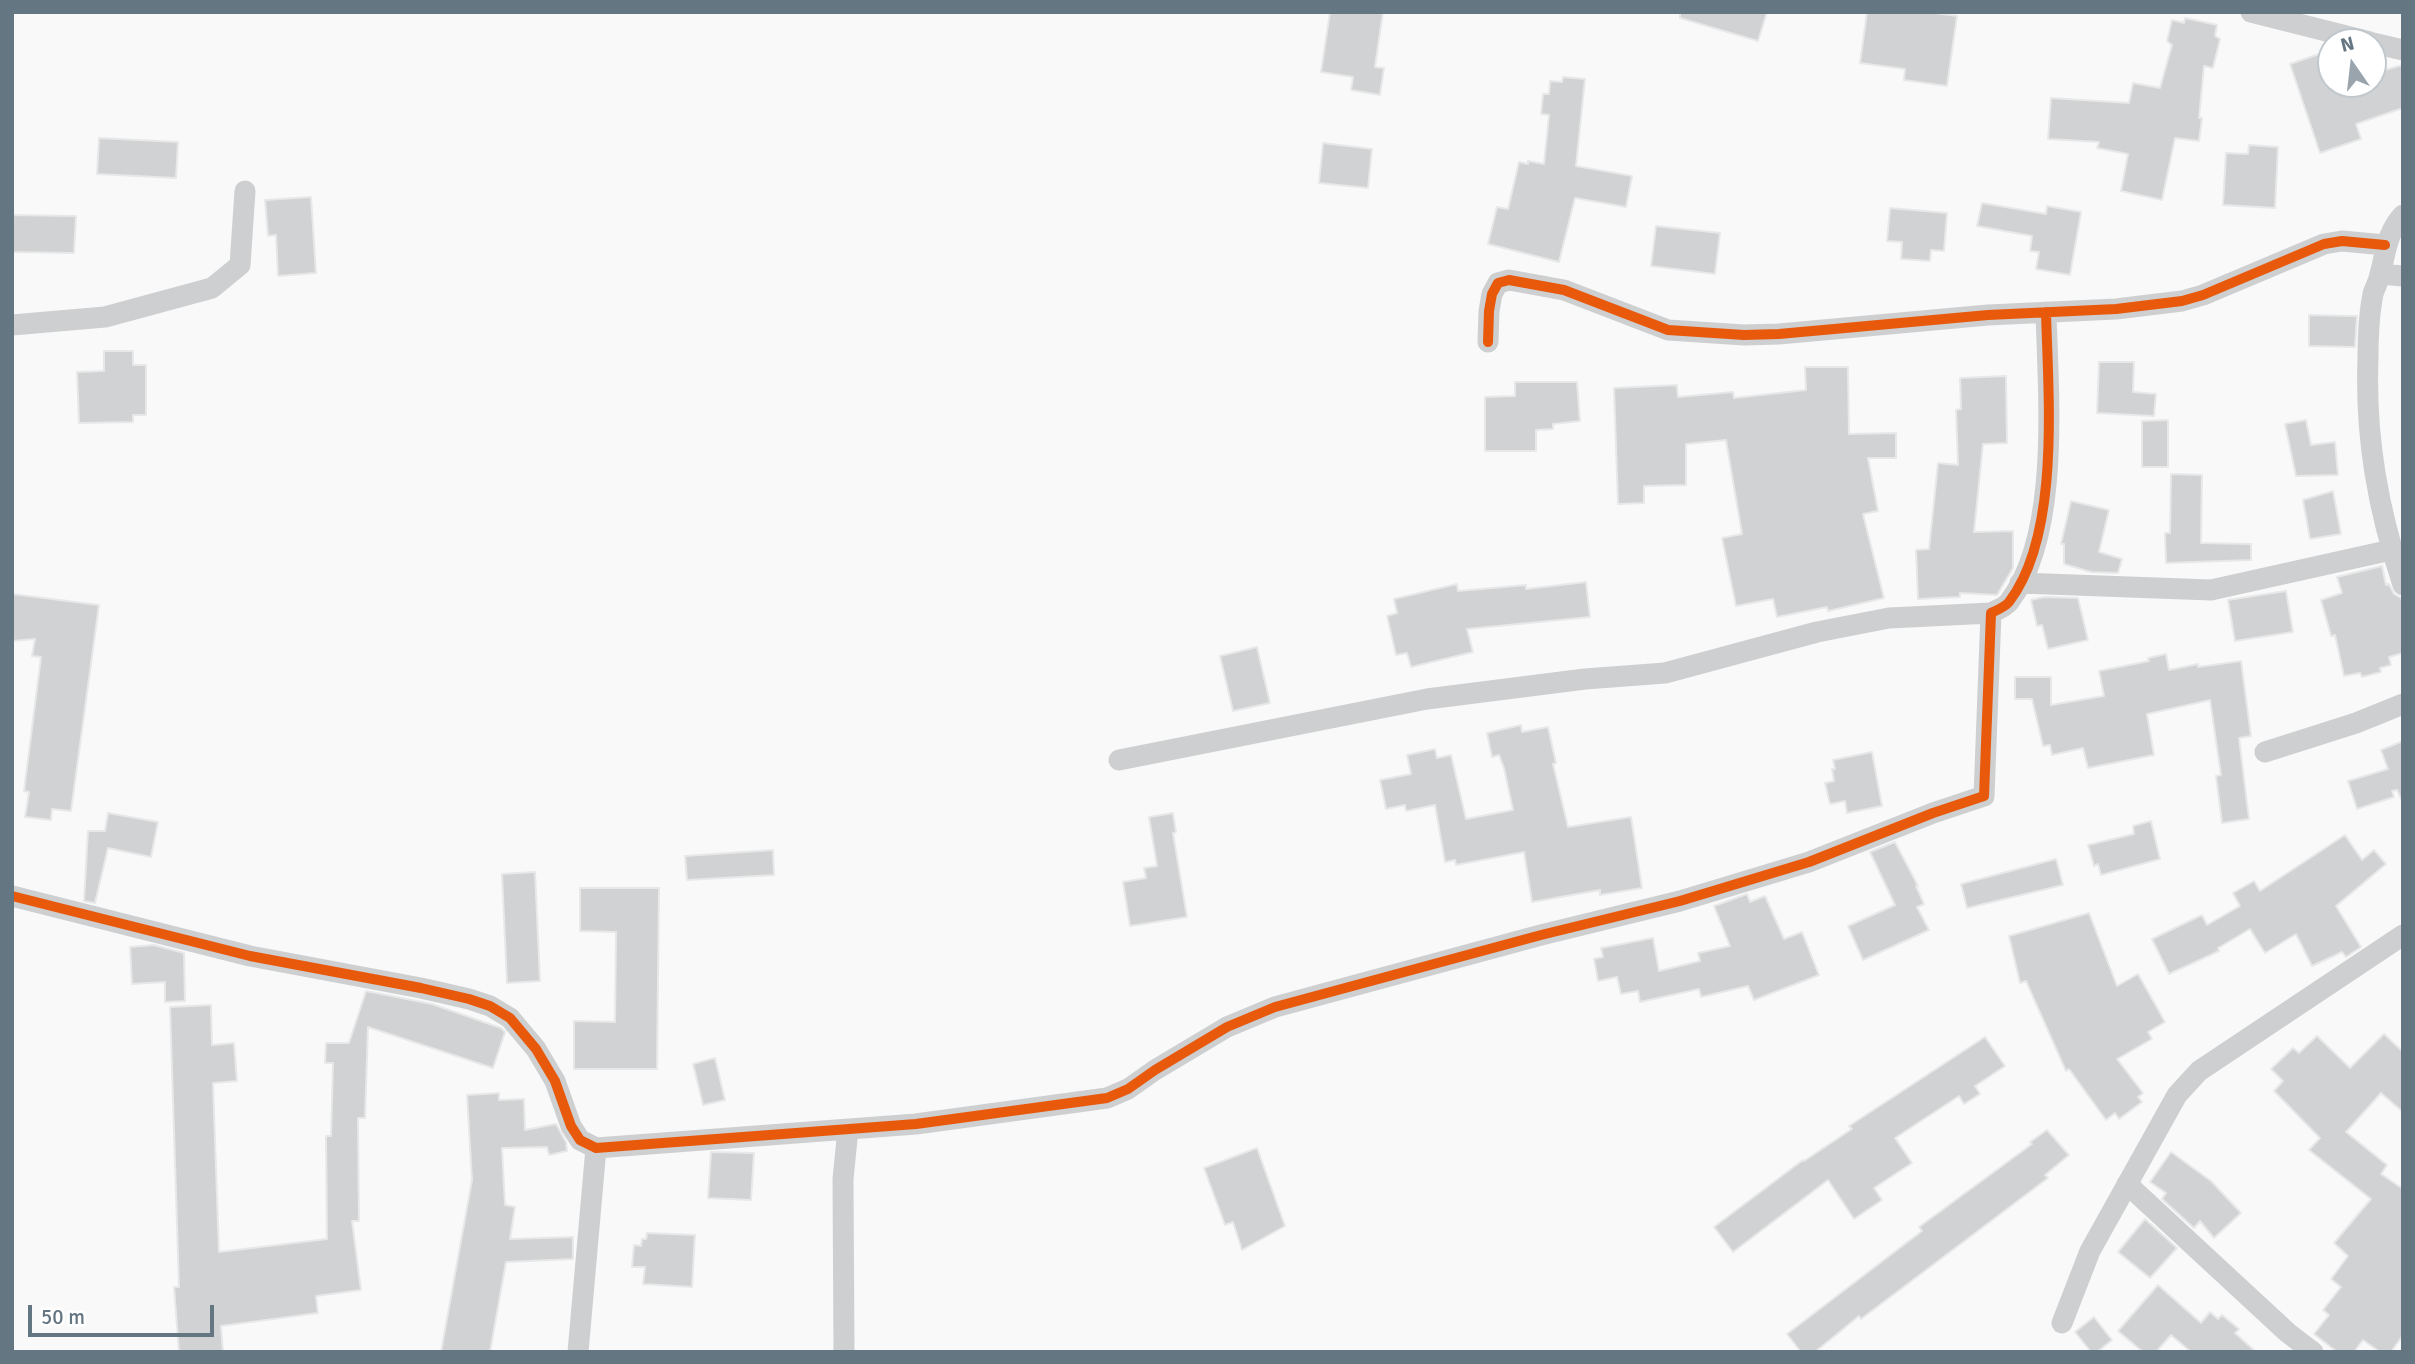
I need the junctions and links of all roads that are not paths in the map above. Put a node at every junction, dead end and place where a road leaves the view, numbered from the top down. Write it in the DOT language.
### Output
graph roads {
  1 [pos="2251,12"];
  2 [pos="2317,28"];
  3 [pos="245,191"];
  4 [pos="2403,215"];
  5 [pos="2385,245"];
  6 [pos="2381,274"];
  7 [pos="2403,276"];
  8 [pos="2046,312"];
  9 [pos="12,325"];
  10 [pos="1488,342"];
  11 [pos="2391,550"];
  12 [pos="2020,583"];
  13 [pos="2403,585"];
  14 [pos="1991,613"];
  15 [pos="2403,704"];
  16 [pos="2265,752"];
  17 [pos="1119,760"];
  18 [pos="12,896"];
  19 [pos="2403,936"];
  20 [pos="848,1129"];
  21 [pos="596,1147"];
  22 [pos="2127,1184"];
  23 [pos="2062,1323"];
  24 [pos="578,1352"];
  25 [pos="844,1352"];
  26 [pos="2313,1352"];
  1 -- 2 [label="street"];
  3 -- 9 [label="street"];
  4 -- 5 [label="street"];
  5 -- 6 [label="street"];
  5 -- 8 [label="street"];
  6 -- 7 [label="street"];
  6 -- 11 [label="street"];
  8 -- 10 [label="street"];
  8 -- 12 [label="street"];
  11 -- 12 [label="street"];
  11 -- 13 [label="street"];
  12 -- 14 [label="street"];
  14 -- 17 [label="street"];
  14 -- 20 [label="street"];
  15 -- 16 [label="street"];
  18 -- 21 [label="street"];
  19 -- 22 [label="street"];
  20 -- 21 [label="street"];
  20 -- 25 [label="street"];
  21 -- 24 [label="street"];
  22 -- 23 [label="street"];
  22 -- 26 [label="street"];
}
